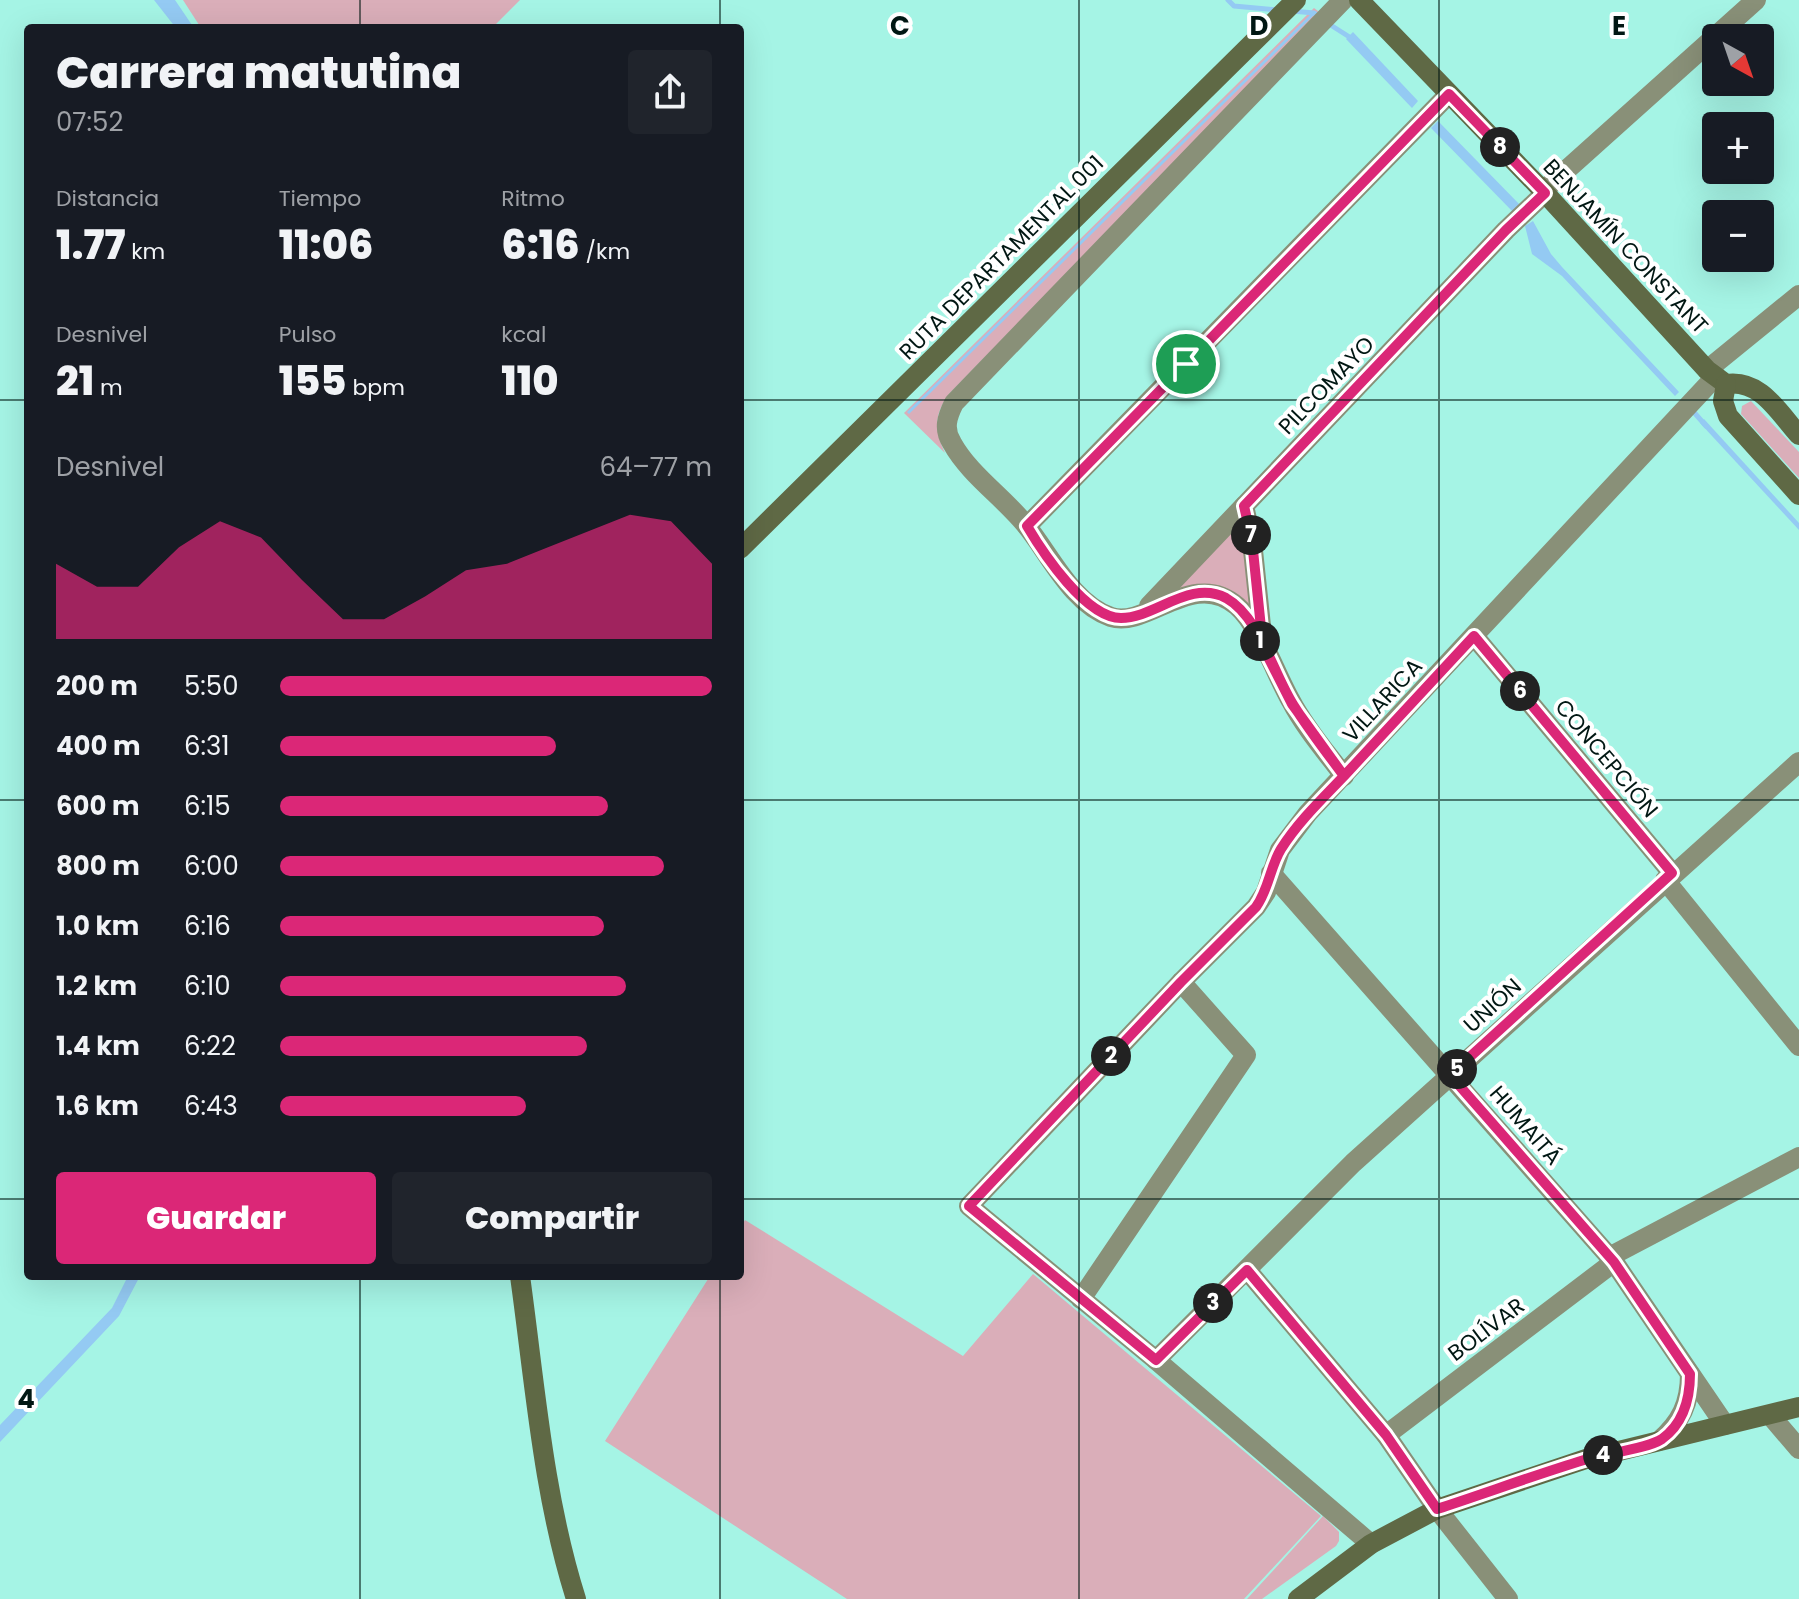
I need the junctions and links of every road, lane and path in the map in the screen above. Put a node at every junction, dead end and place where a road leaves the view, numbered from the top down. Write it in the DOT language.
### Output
graph roads {
  1 [pos="1343,0"];
  2 [pos="1359,0"];
  3 [pos="1756,0"];
  4 [pos="1288,7"];
  5 [pos="1449,94"];
  6 [pos="1544,192"];
  7 [pos="1799,295"];
  8 [pos="1716,377"];
  9 [pos="1799,435"];
  10 [pos="1799,495"];
  11 [pos="1244,506"];
  12 [pos="1027,526"];
  13 [pos="744,545"];
  14 [pos="1143,612"];
  15 [pos="1474,636"];
  16 [pos="1263,647"];
  17 [pos="1799,762"];
  18 [pos="1344,776"];
  19 [pos="1271,873"];
  20 [pos="1668,877"];
  21 [pos="1181,982"];
  22 [pos="1799,1046"];
  23 [pos="1450,1075"];
  24 [pos="1799,1157"];
  25 [pos="1611,1260"];
  26 [pos="1247,1270"];
  27 [pos="521,1280"];
  28 [pos="1081,1299"];
  29 [pos="1156,1360"];
  30 [pos="1690,1374"];
  31 [pos="1799,1407"];
  32 [pos="1770,1415"];
  33 [pos="1725,1425"];
  34 [pos="1386,1435"];
  35 [pos="1659,1441"];
  36 [pos="1799,1449"];
  37 [pos="1437,1509"];
  38 [pos="1371,1544"];
  39 [pos="576,1599"];
  40 [pos="1298,1599"];
  41 [pos="1508,1599"];
  1 -- 12 [label="street"];
  2 -- 5 [label="street, BENJAMÍN CONSTANT"];
  3 -- 6 [label="street, PILCOMAYO"];
  4 -- 13 [label="street, RUTA DEPARTAMENTAL 001"];
  5 -- 6 [label="street, BENJAMÍN CONSTANT"];
  5 -- 12 [label="street"];
  6 -- 8 [label="street, BENJAMÍN CONSTANT"];
  6 -- 11 [label="street, PILCOMAYO"];
  7 -- 8 [label="street, VILLARICA"];
  8 -- 9 [label="street"];
  8 -- 10 [label="street"];
  8 -- 15 [label="street, VILLARICA"];
  11 -- 14 [label="street, PILCOMAYO"];
  11 -- 16 [label="street"];
  12 -- 14 [label="street"];
  14 -- 16 [label="street"];
  15 -- 18 [label="street, VILLARICA"];
  15 -- 20 [label="street, CONCEPCIÓN"];
  16 -- 18 [label="street"];
  17 -- 20 [label="street, UNIÓN"];
  18 -- 19 [label="street, VILLARICA"];
  19 -- 21 [label="street, VILLARICA"];
  19 -- 23 [label="street, HUMAITÁ"];
  20 -- 22 [label="street, CONCEPCIÓN"];
  20 -- 23 [label="street, UNIÓN"];
  21 -- 28 [label="street"];
  21 -- 28 [label="street, VILLARICA"];
  23 -- 25 [label="street, HUMAITÁ"];
  23 -- 26 [label="street, UNIÓN"];
  24 -- 25 [label="street, BOLÍVAR"];
  25 -- 30 [label="street, HUMAITÁ"];
  25 -- 34 [label="street, BOLÍVAR"];
  26 -- 29 [label="street, UNIÓN"];
  26 -- 34 [label="street"];
  27 -- 39 [label="street"];
  28 -- 29 [label="street"];
  29 -- 38 [label="street"];
  30 -- 33 [label="street, HUMAITÁ"];
  30 -- 35 [label="street"];
  31 -- 32 [label="street"];
  32 -- 33 [label="street"];
  32 -- 36 [label="street"];
  33 -- 35 [label="street"];
  34 -- 37 [label="street"];
  35 -- 37 [label="street"];
  37 -- 38 [label="street"];
  37 -- 41 [label="street"];
  38 -- 40 [label="street"];
}
